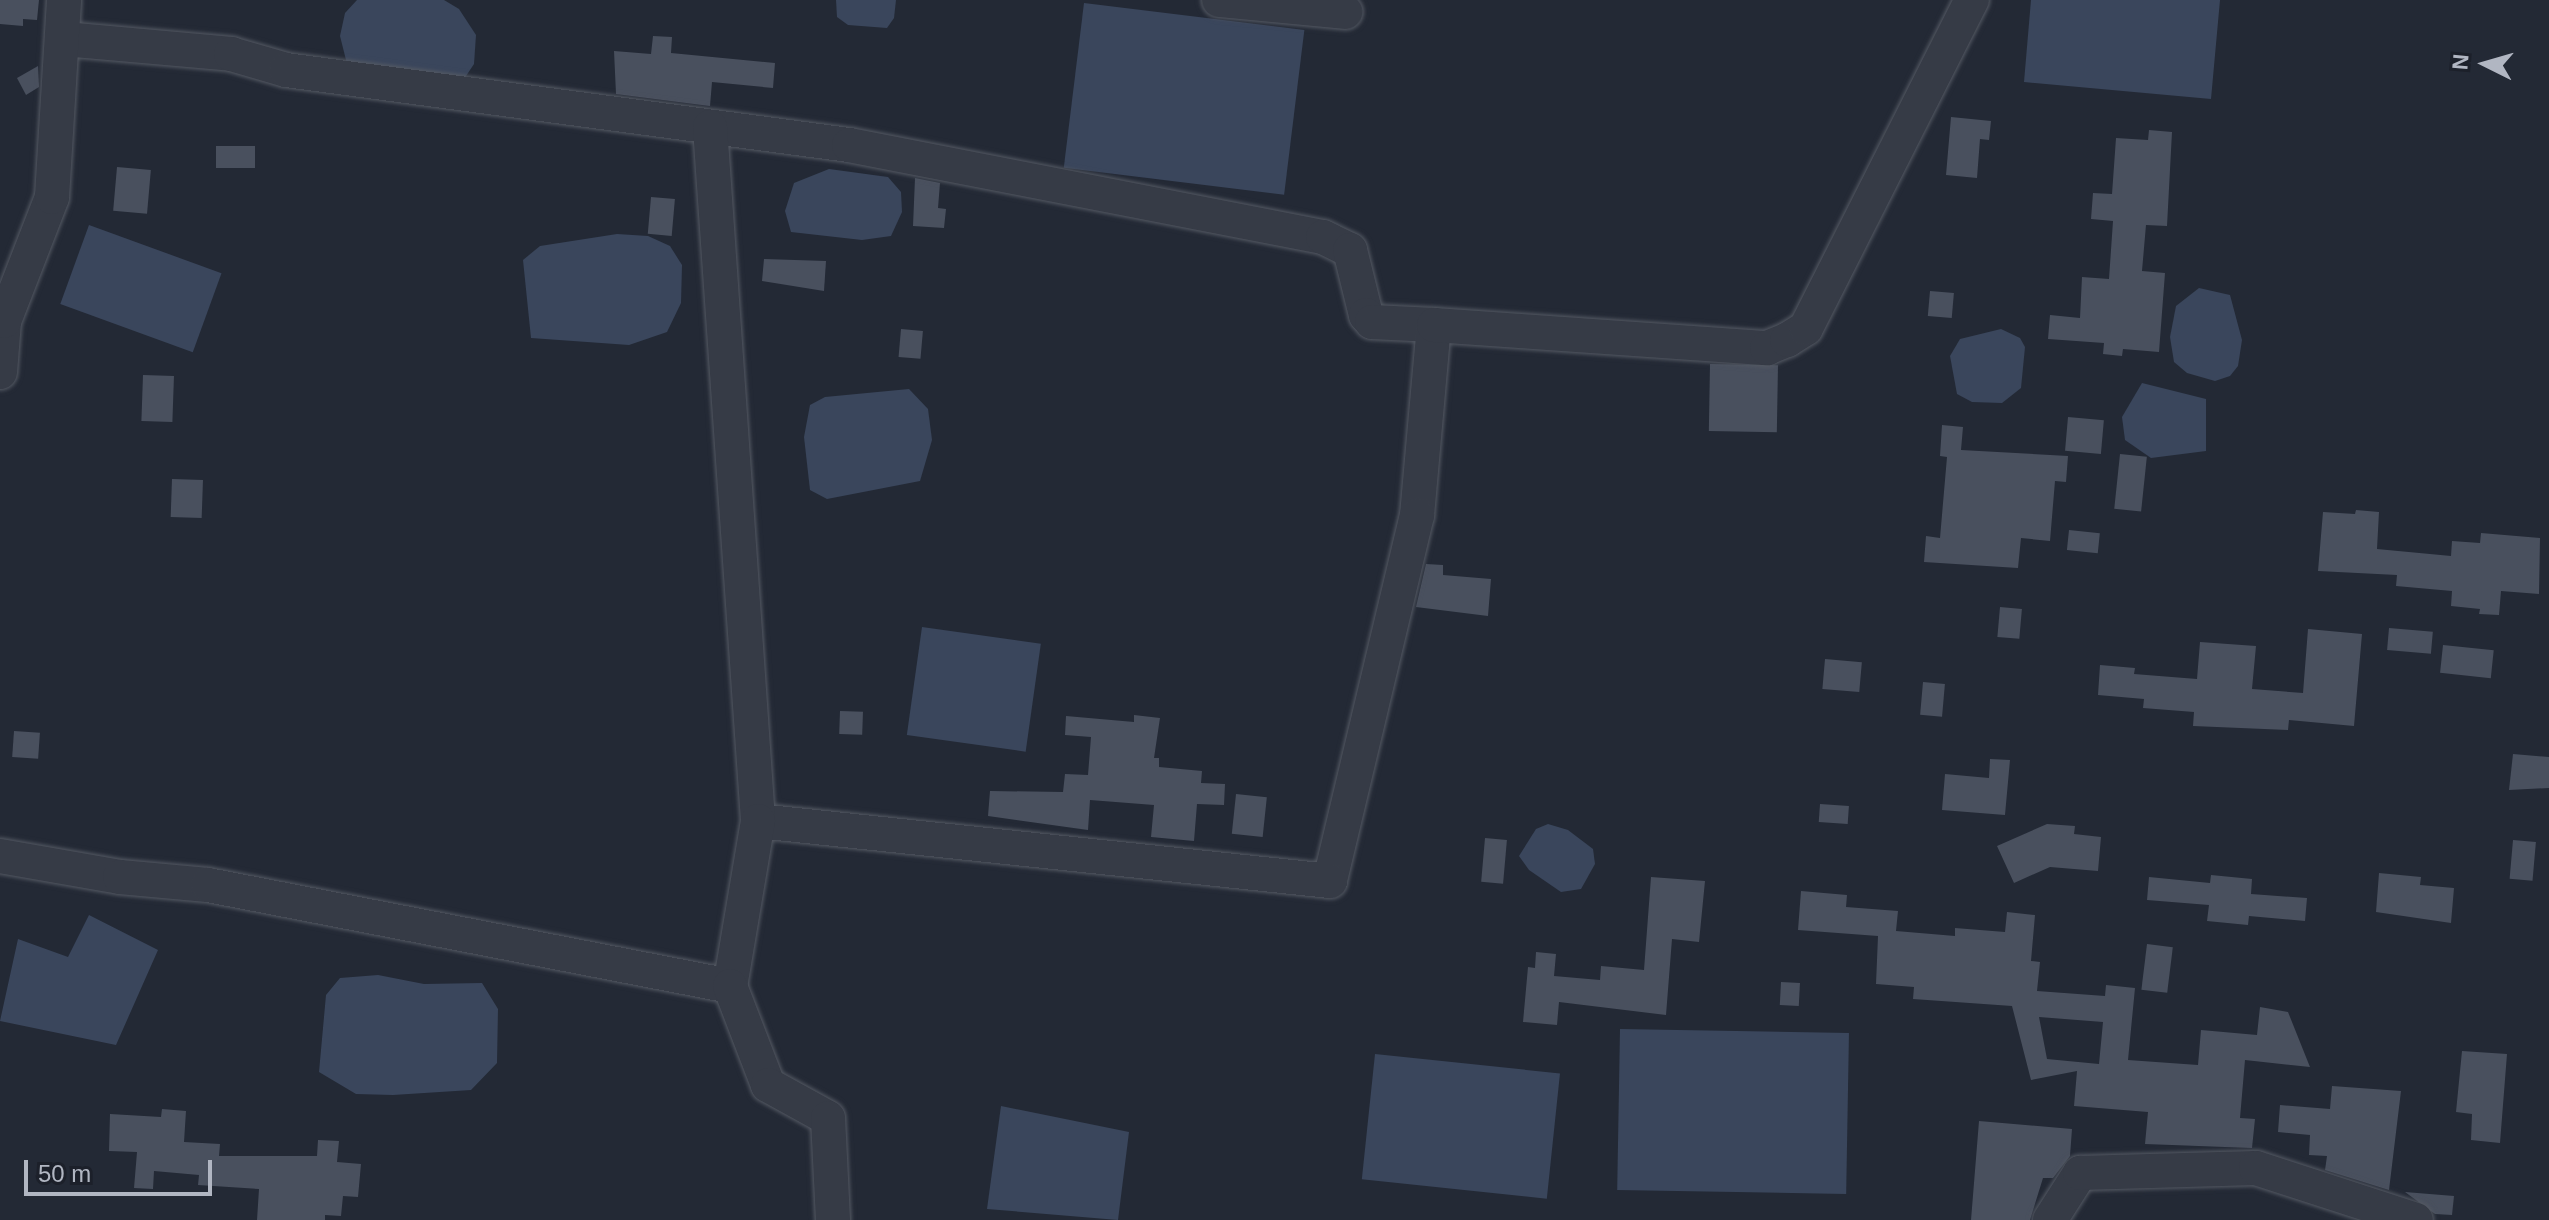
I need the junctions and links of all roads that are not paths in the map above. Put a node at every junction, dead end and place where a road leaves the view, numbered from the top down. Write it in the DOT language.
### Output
graph roads {
  1 [pos="64,0"];
  2 [pos="1219,0"];
  3 [pos="1972,0"];
  4 [pos="1345,12"];
  5 [pos="64,39"];
  6 [pos="710,127"];
  7 [pos="1434,325"];
  8 [pos="0,372"];
  9 [pos="758,821"];
  10 [pos="0,856"];
  11 [pos="730,986"];
  12 [pos="833,1220"];
  13 [pos="2050,1220"];
  14 [pos="2416,1220"];
  1 -- 5 [label="street"];
  2 -- 4 [label="street"];
  3 -- 7 [label="street"];
  5 -- 6 [label="street"];
  5 -- 8 [label="street"];
  6 -- 7 [label="street"];
  6 -- 9 [label="street"];
  7 -- 9 [label="street"];
  9 -- 11 [label="street"];
  10 -- 11 [label="street"];
  11 -- 12 [label="street"];
  13 -- 14 [label="street"];
}
